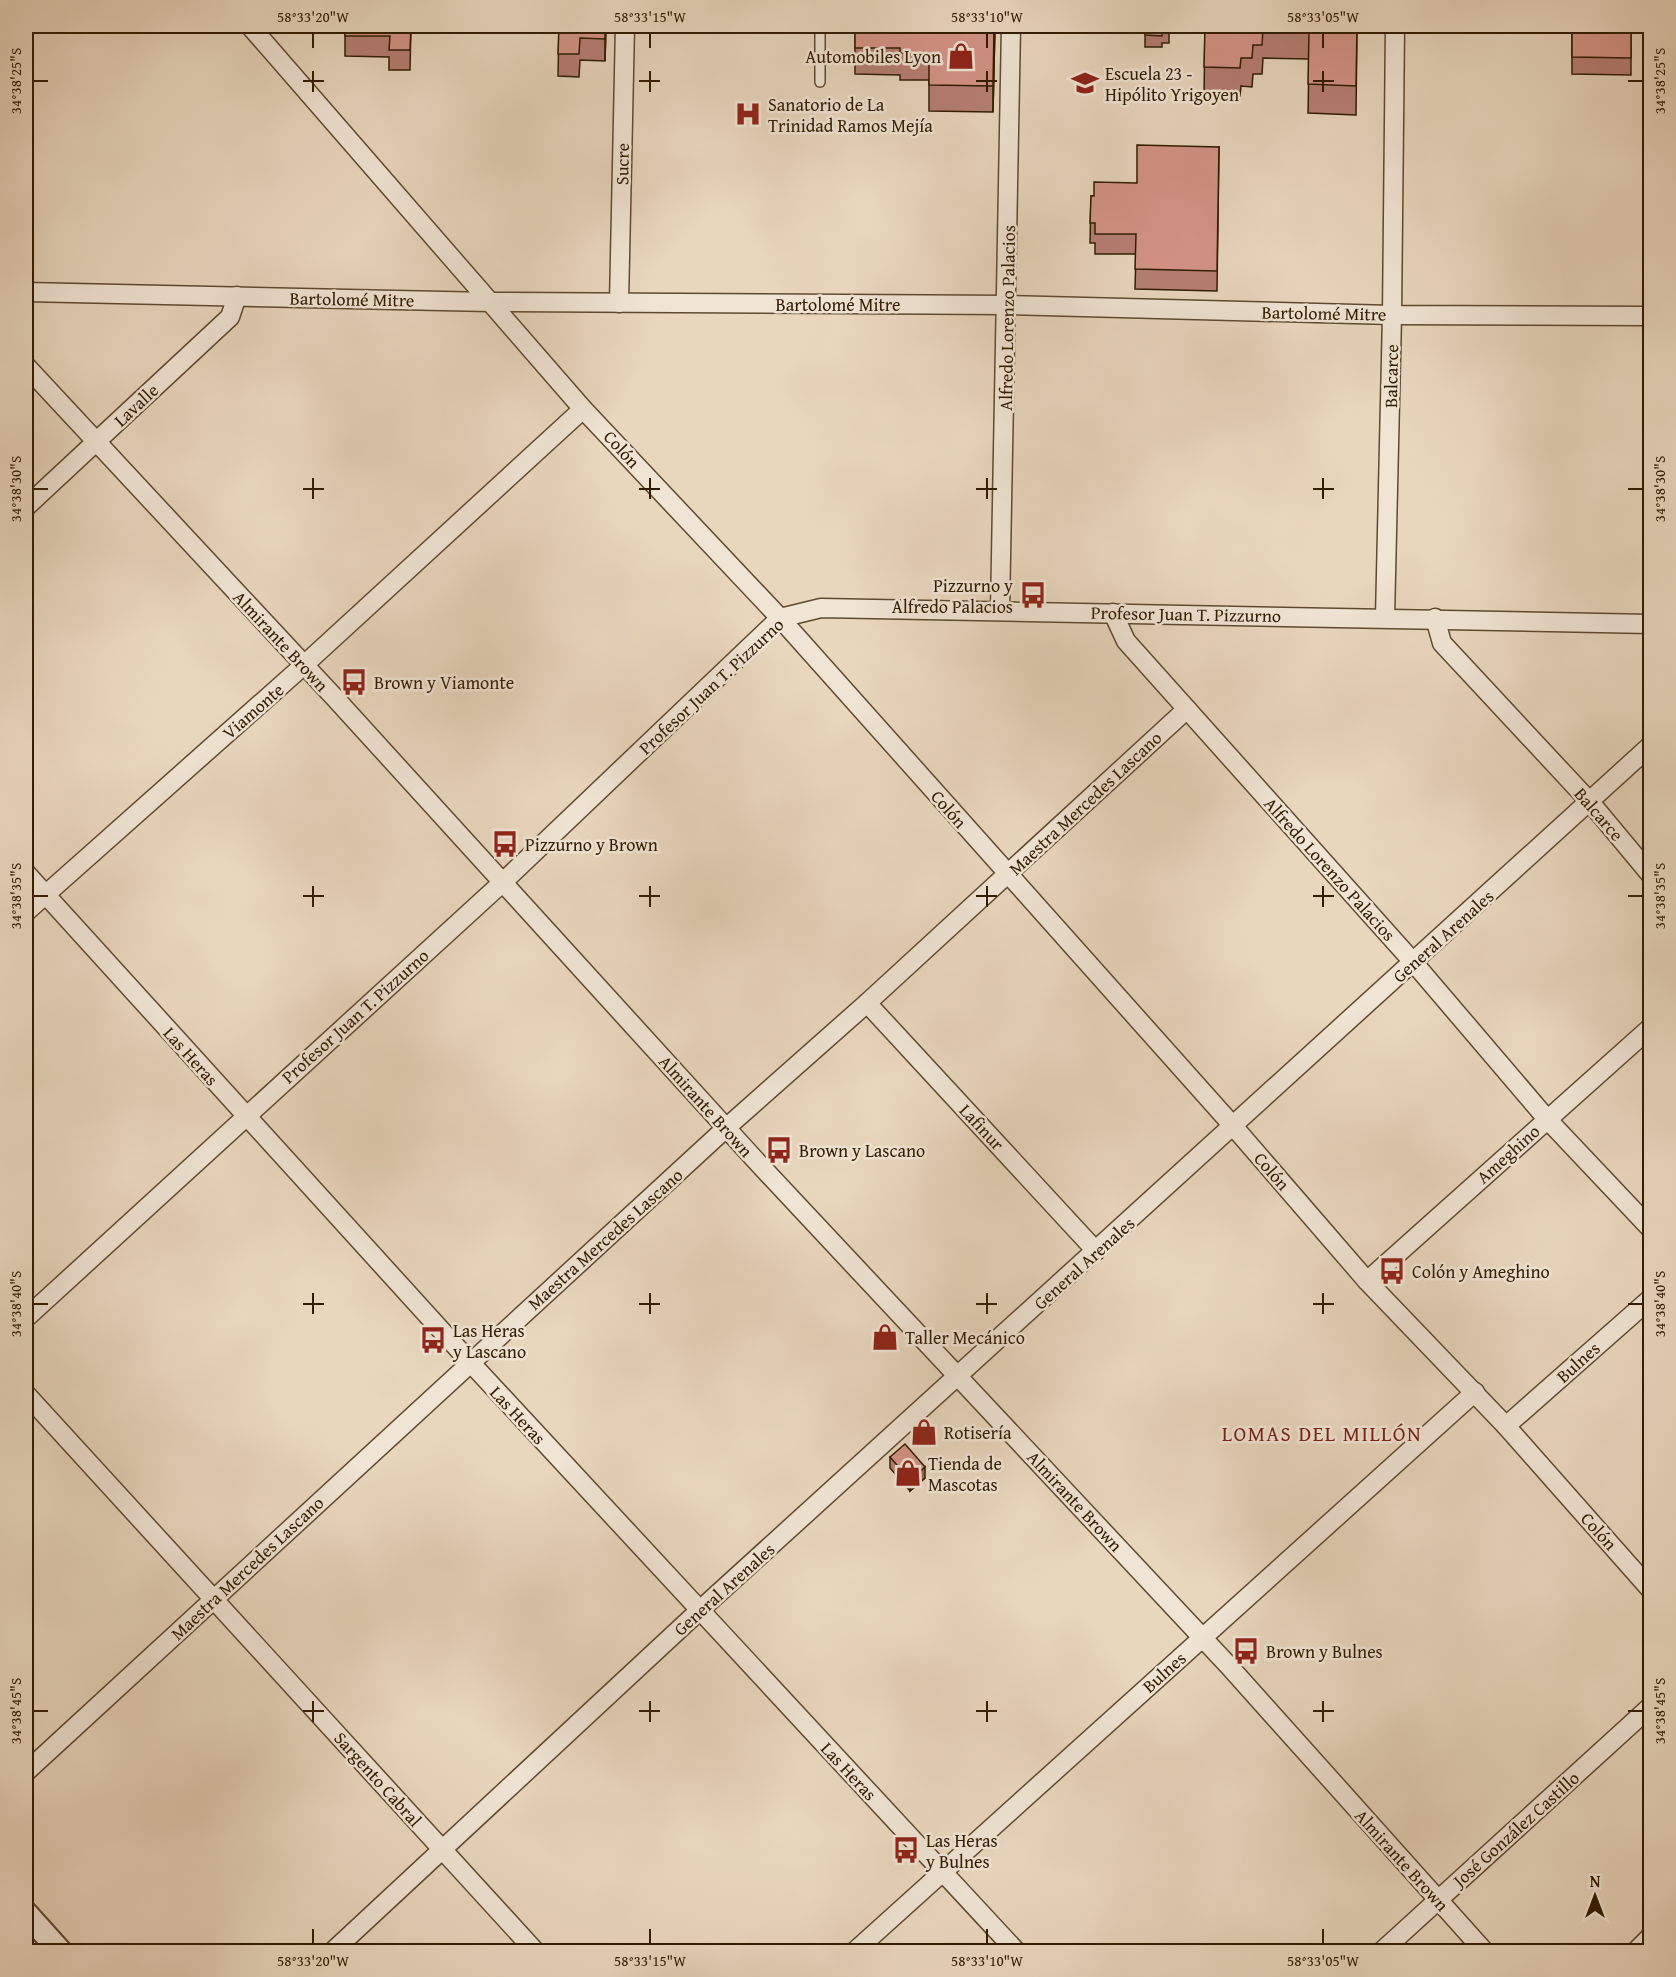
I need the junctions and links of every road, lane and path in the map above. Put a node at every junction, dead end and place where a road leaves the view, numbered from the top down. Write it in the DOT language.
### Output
graph roads {
  1 [pos="250,26"];
  2 [pos="625,26"];
  3 [pos="820,26"];
  4 [pos="1011,26"];
  5 [pos="1395,26"];
  6 [pos="820,82"];
  7 [pos="26,292"];
  8 [pos="237,296"];
  9 [pos="490,302"];
  10 [pos="619,303"];
  11 [pos="1008,305"];
  12 [pos="1392,315"];
  13 [pos="1650,316"];
  14 [pos="26,366"];
  15 [pos="583,409"];
  16 [pos="96,443"];
  17 [pos="26,507"];
  18 [pos="1000,610"];
  19 [pos="1113,613"];
  20 [pos="780,618"];
  21 [pos="1385,618"];
  22 [pos="1435,618"];
  23 [pos="1650,624"];
  24 [pos="304,665"];
  25 [pos="1187,709"];
  26 [pos="1650,746"];
  27 [pos="1590,802"];
  28 [pos="26,873"];
  29 [pos="1007,874"];
  30 [pos="1650,874"];
  31 [pos="503,882"];
  32 [pos="45,894"];
  33 [pos="26,912"];
  34 [pos="1414,963"];
  35 [pos="867,1003"];
  36 [pos="1650,1028"];
  37 [pos="245,1115"];
  38 [pos="1547,1119"];
  39 [pos="1234,1127"];
  40 [pos="726,1128"];
  41 [pos="1650,1228"];
  42 [pos="1096,1251"];
  43 [pos="1367,1281"];
  44 [pos="1650,1299"];
  45 [pos="26,1318"];
  46 [pos="470,1362"];
  47 [pos="959,1376"];
  48 [pos="1475,1392"];
  49 [pos="26,1394"];
  50 [pos="1506,1426"];
  51 [pos="1650,1589"];
  52 [pos="214,1599"];
  53 [pos="700,1610"];
  54 [pos="1202,1638"];
  55 [pos="1650,1707"];
  56 [pos="26,1772"];
  57 [pos="441,1849"];
  58 [pos="942,1871"];
  59 [pos="1437,1900"];
  60 [pos="26,1913"];
  61 [pos="1650,1937"];
  62 [pos="61,1952"];
  63 [pos="332,1952"];
  64 [pos="536,1952"];
  65 [pos="854,1952"];
  66 [pos="1017,1952"];
  67 [pos="1381,1952"];
  68 [pos="1485,1952"];
  69 [pos="1635,1952"];
  1 -- 9 [label="street, Colón"];
  2 -- 10 [label="street, Sucre"];
  3 -- 6 [label="lane"];
  4 -- 11 [label="street, Alfredo Lorenzo Palacios"];
  5 -- 12 [label="street, Balcarce"];
  7 -- 8 [label="street, Bartolomé Mitre"];
  8 -- 9 [label="street, Bartolomé Mitre"];
  8 -- 16 [label="street, Lavalle"];
  9 -- 10 [label="street, Bartolomé Mitre"];
  9 -- 15 [label="street, Colón"];
  10 -- 11 [label="street, Bartolomé Mitre"];
  11 -- 12 [label="street, Bartolomé Mitre"];
  11 -- 18 [label="street, Alfredo Lorenzo Palacios"];
  12 -- 13 [label="street, Bartolomé Mitre"];
  12 -- 21 [label="street, Balcarce"];
  14 -- 16 [label="street, Almirante Brown"];
  15 -- 20 [label="street, Colón"];
  15 -- 24 [label="street, Viamonte"];
  16 -- 17 [label="street, Lavalle"];
  16 -- 24 [label="street, Almirante Brown"];
  18 -- 19 [label="street, Profesor Juan T. Pizzurno"];
  18 -- 20 [label="street, Profesor Juan T. Pizzurno"];
  19 -- 21 [label="street, Profesor Juan T. Pizzurno"];
  19 -- 25 [label="street, Alfredo Lorenzo Palacios"];
  20 -- 29 [label="street, Colón"];
  20 -- 31 [label="street, Profesor Juan T. Pizzurno"];
  21 -- 22 [label="street, Profesor Juan T. Pizzurno"];
  22 -- 23 [label="street, Profesor Juan T. Pizzurno"];
  22 -- 27 [label="street, Balcarce"];
  24 -- 31 [label="street, Almirante Brown"];
  24 -- 32 [label="street, Viamonte"];
  25 -- 29 [label="street, Maestra Mercedes Lascano"];
  25 -- 34 [label="street, Alfredo Lorenzo Palacios"];
  26 -- 27 [label="street, General Arenales"];
  27 -- 30 [label="street, Balcarce"];
  27 -- 34 [label="street, General Arenales"];
  28 -- 32 [label="street, Las Heras"];
  29 -- 35 [label="street, Maestra Mercedes Lascano"];
  29 -- 39 [label="street, Colón"];
  31 -- 37 [label="street, Profesor Juan T. Pizzurno"];
  31 -- 40 [label="street, Almirante Brown"];
  32 -- 33 [label="street, Viamonte"];
  32 -- 37 [label="street, Las Heras"];
  34 -- 38 [label="street, Alfredo Lorenzo Palacios"];
  34 -- 39 [label="street, General Arenales"];
  35 -- 40 [label="street, Maestra Mercedes Lascano"];
  35 -- 42 [label="street, Lafinur"];
  36 -- 38 [label="street, Ameghino"];
  37 -- 45 [label="street, Profesor Juan T. Pizzurno"];
  37 -- 46 [label="street, Las Heras"];
  38 -- 41 [label="street, Alfredo Lorenzo Palacios"];
  38 -- 43 [label="street, Ameghino"];
  39 -- 42 [label="street, General Arenales"];
  39 -- 43 [label="street, Colón"];
  40 -- 46 [label="street, Maestra Mercedes Lascano"];
  40 -- 47 [label="street, Almirante Brown"];
  42 -- 47 [label="street, General Arenales"];
  43 -- 48 [label="street, Colón"];
  44 -- 50 [label="street, Bulnes"];
  46 -- 52 [label="street, Maestra Mercedes Lascano"];
  46 -- 53 [label="street, Las Heras"];
  47 -- 53 [label="street, General Arenales"];
  47 -- 54 [label="street, Almirante Brown"];
  48 -- 50 [label="street, Colón"];
  48 -- 54 [label="street, Bulnes"];
  49 -- 52 [label="street, Sargento Cabral"];
  50 -- 51 [label="street, Colón"];
  52 -- 56 [label="street, Maestra Mercedes Lascano"];
  52 -- 57 [label="street, Sargento Cabral"];
  53 -- 57 [label="street, General Arenales"];
  53 -- 58 [label="street, Las Heras"];
  54 -- 58 [label="street, Bulnes"];
  54 -- 59 [label="street, Almirante Brown"];
  55 -- 59 [label="street, José González Castillo"];
  57 -- 63 [label="street, General Arenales"];
  57 -- 64 [label="street, Sargento Cabral"];
  58 -- 65 [label="street, Bulnes"];
  58 -- 66 [label="street, Las Heras"];
  59 -- 67 [label="street, José González Castillo"];
  59 -- 68 [label="street, Almirante Brown"];
  60 -- 62 [label="street"];
  61 -- 69 [label="street"];
}
